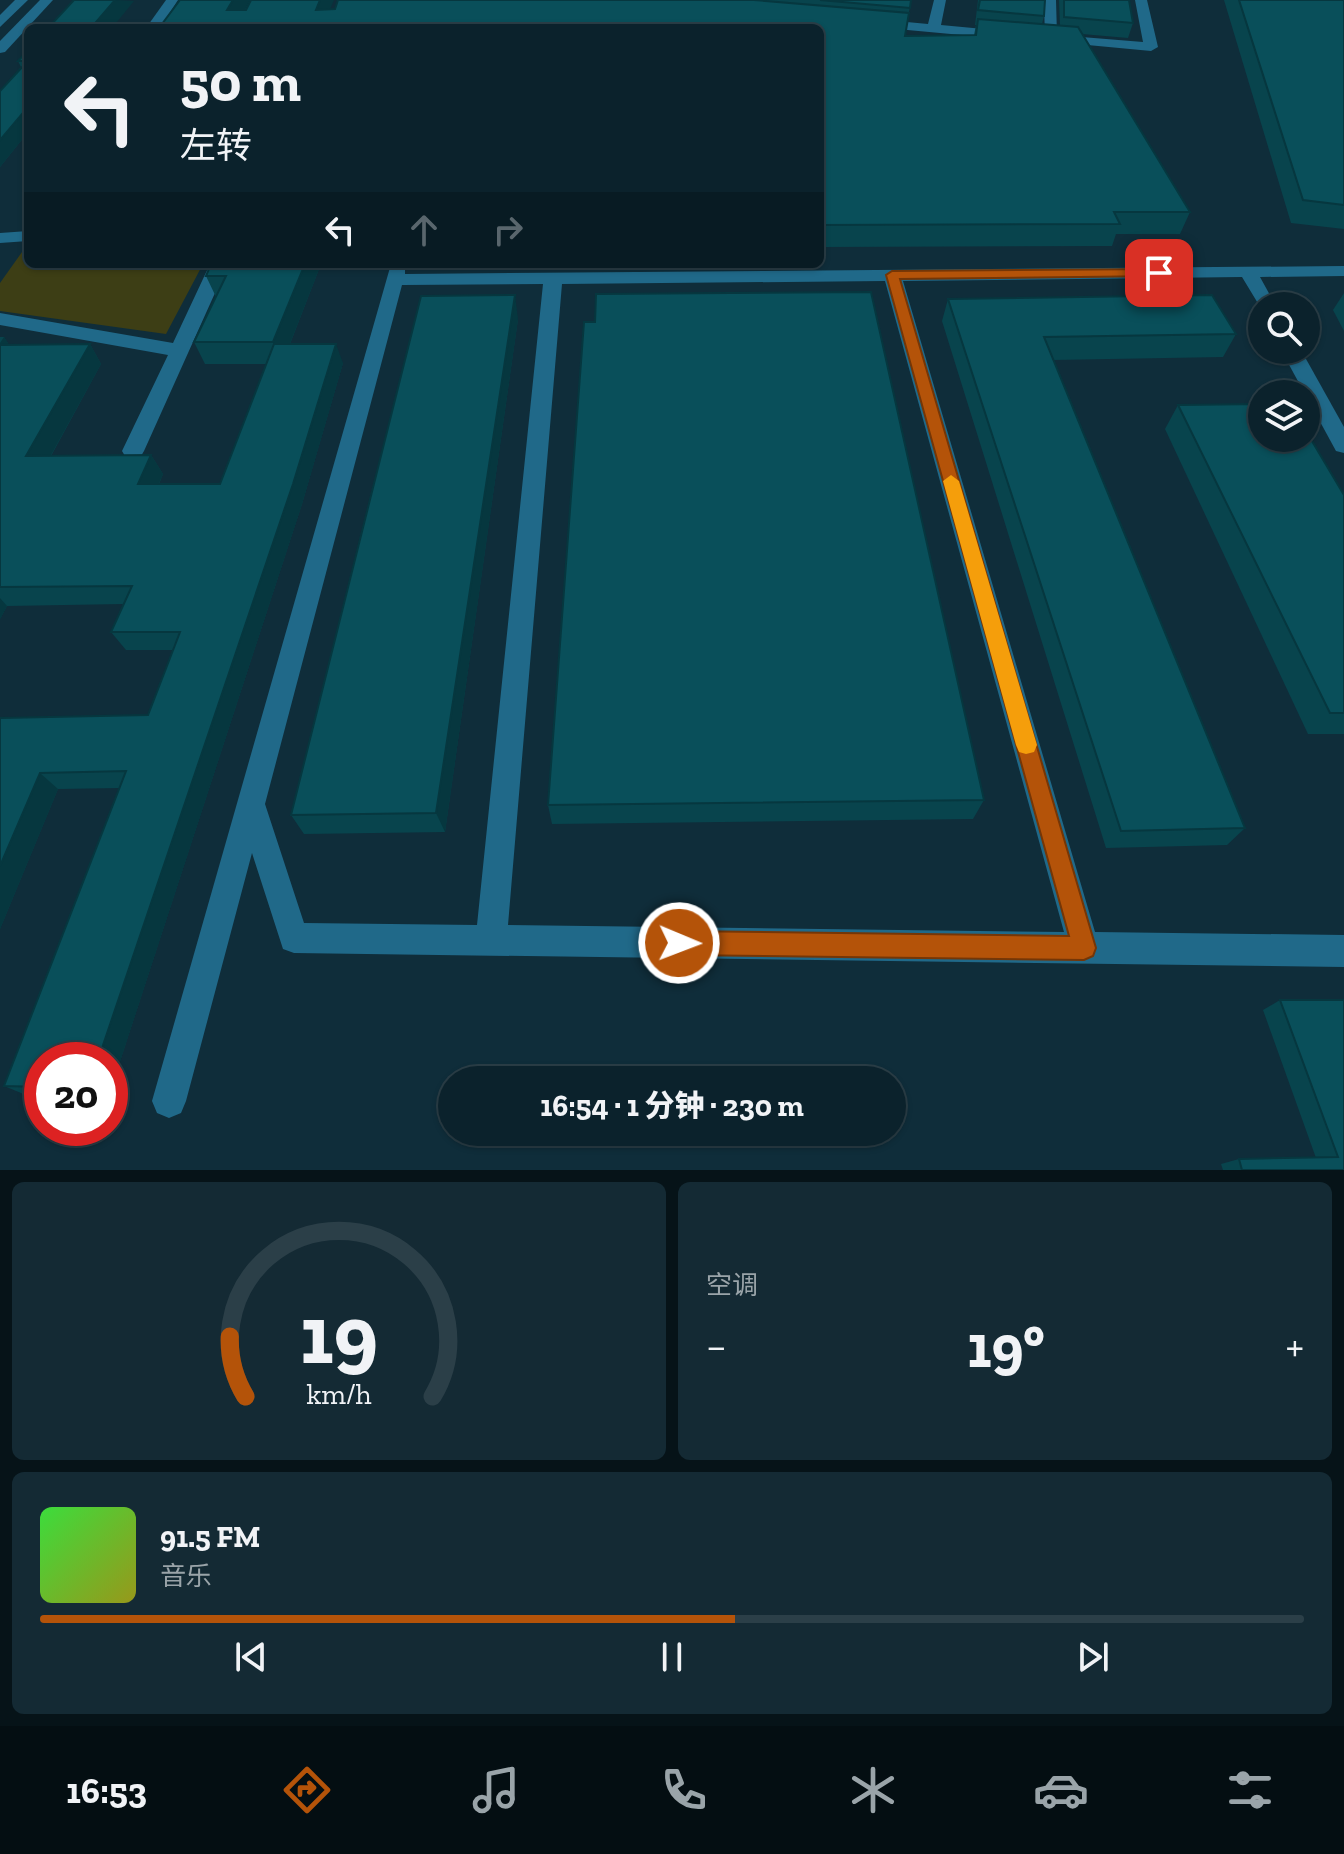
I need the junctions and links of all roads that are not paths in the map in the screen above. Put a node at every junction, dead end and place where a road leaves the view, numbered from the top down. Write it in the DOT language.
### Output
graph roads {
  1 [pos="22,0"];
  2 [pos="47,0"];
  3 [pos="172,0"];
  4 [pos="940,0"];
  5 [pos="1050,0"];
  6 [pos="1141,0"];
  7 [pos="857,22"];
  8 [pos="0,23"];
  9 [pos="156,24"];
  10 [pos="934,28"];
  11 [pos="1036,37"];
  12 [pos="0,49"];
  13 [pos="24,236"];
  14 [pos="0,238"];
  15 [pos="217,268"];
  16 [pos="1344,271"];
  17 [pos="397,272"];
  18 [pos="1248,272"];
  19 [pos="892,275"];
  20 [pos="553,278"];
  21 [pos="1259,292"];
  22 [pos="0,319"];
  23 [pos="177,350"];
  24 [pos="1299,364"];
  25 [pos="1344,446"];
  26 [pos="133,451"];
  27 [pos="251,805"];
  28 [pos="491,941"];
  29 [pos="1084,948"];
  30 [pos="1344,951"];
  31 [pos="169,1101"];
  1 -- 8 [label="street"];
  2 -- 12 [label="street"];
  3 -- 9 [label="street"];
  4 -- 10 [label="street"];
  5 -- 11 [label="street"];
  6 -- 11 [label="street"];
  7 -- 10 [label="street"];
  10 -- 11 [label="street"];
  13 -- 14 [label="street"];
  15 -- 23 [label="street"];
  16 -- 18 [label="street"];
  17 -- 20 [label="street"];
  17 -- 27 [label="street"];
  18 -- 19 [label="street"];
  18 -- 21 [label="street"];
  19 -- 20 [label="street"];
  19 -- 29 [label="street"];
  20 -- 28 [label="street"];
  22 -- 23 [label="street"];
  23 -- 26 [label="street"];
  24 -- 25 [label="street"];
  27 -- 28 [label="street"];
  27 -- 31 [label="street"];
  28 -- 29 [label="street"];
  29 -- 30 [label="street"];
}
